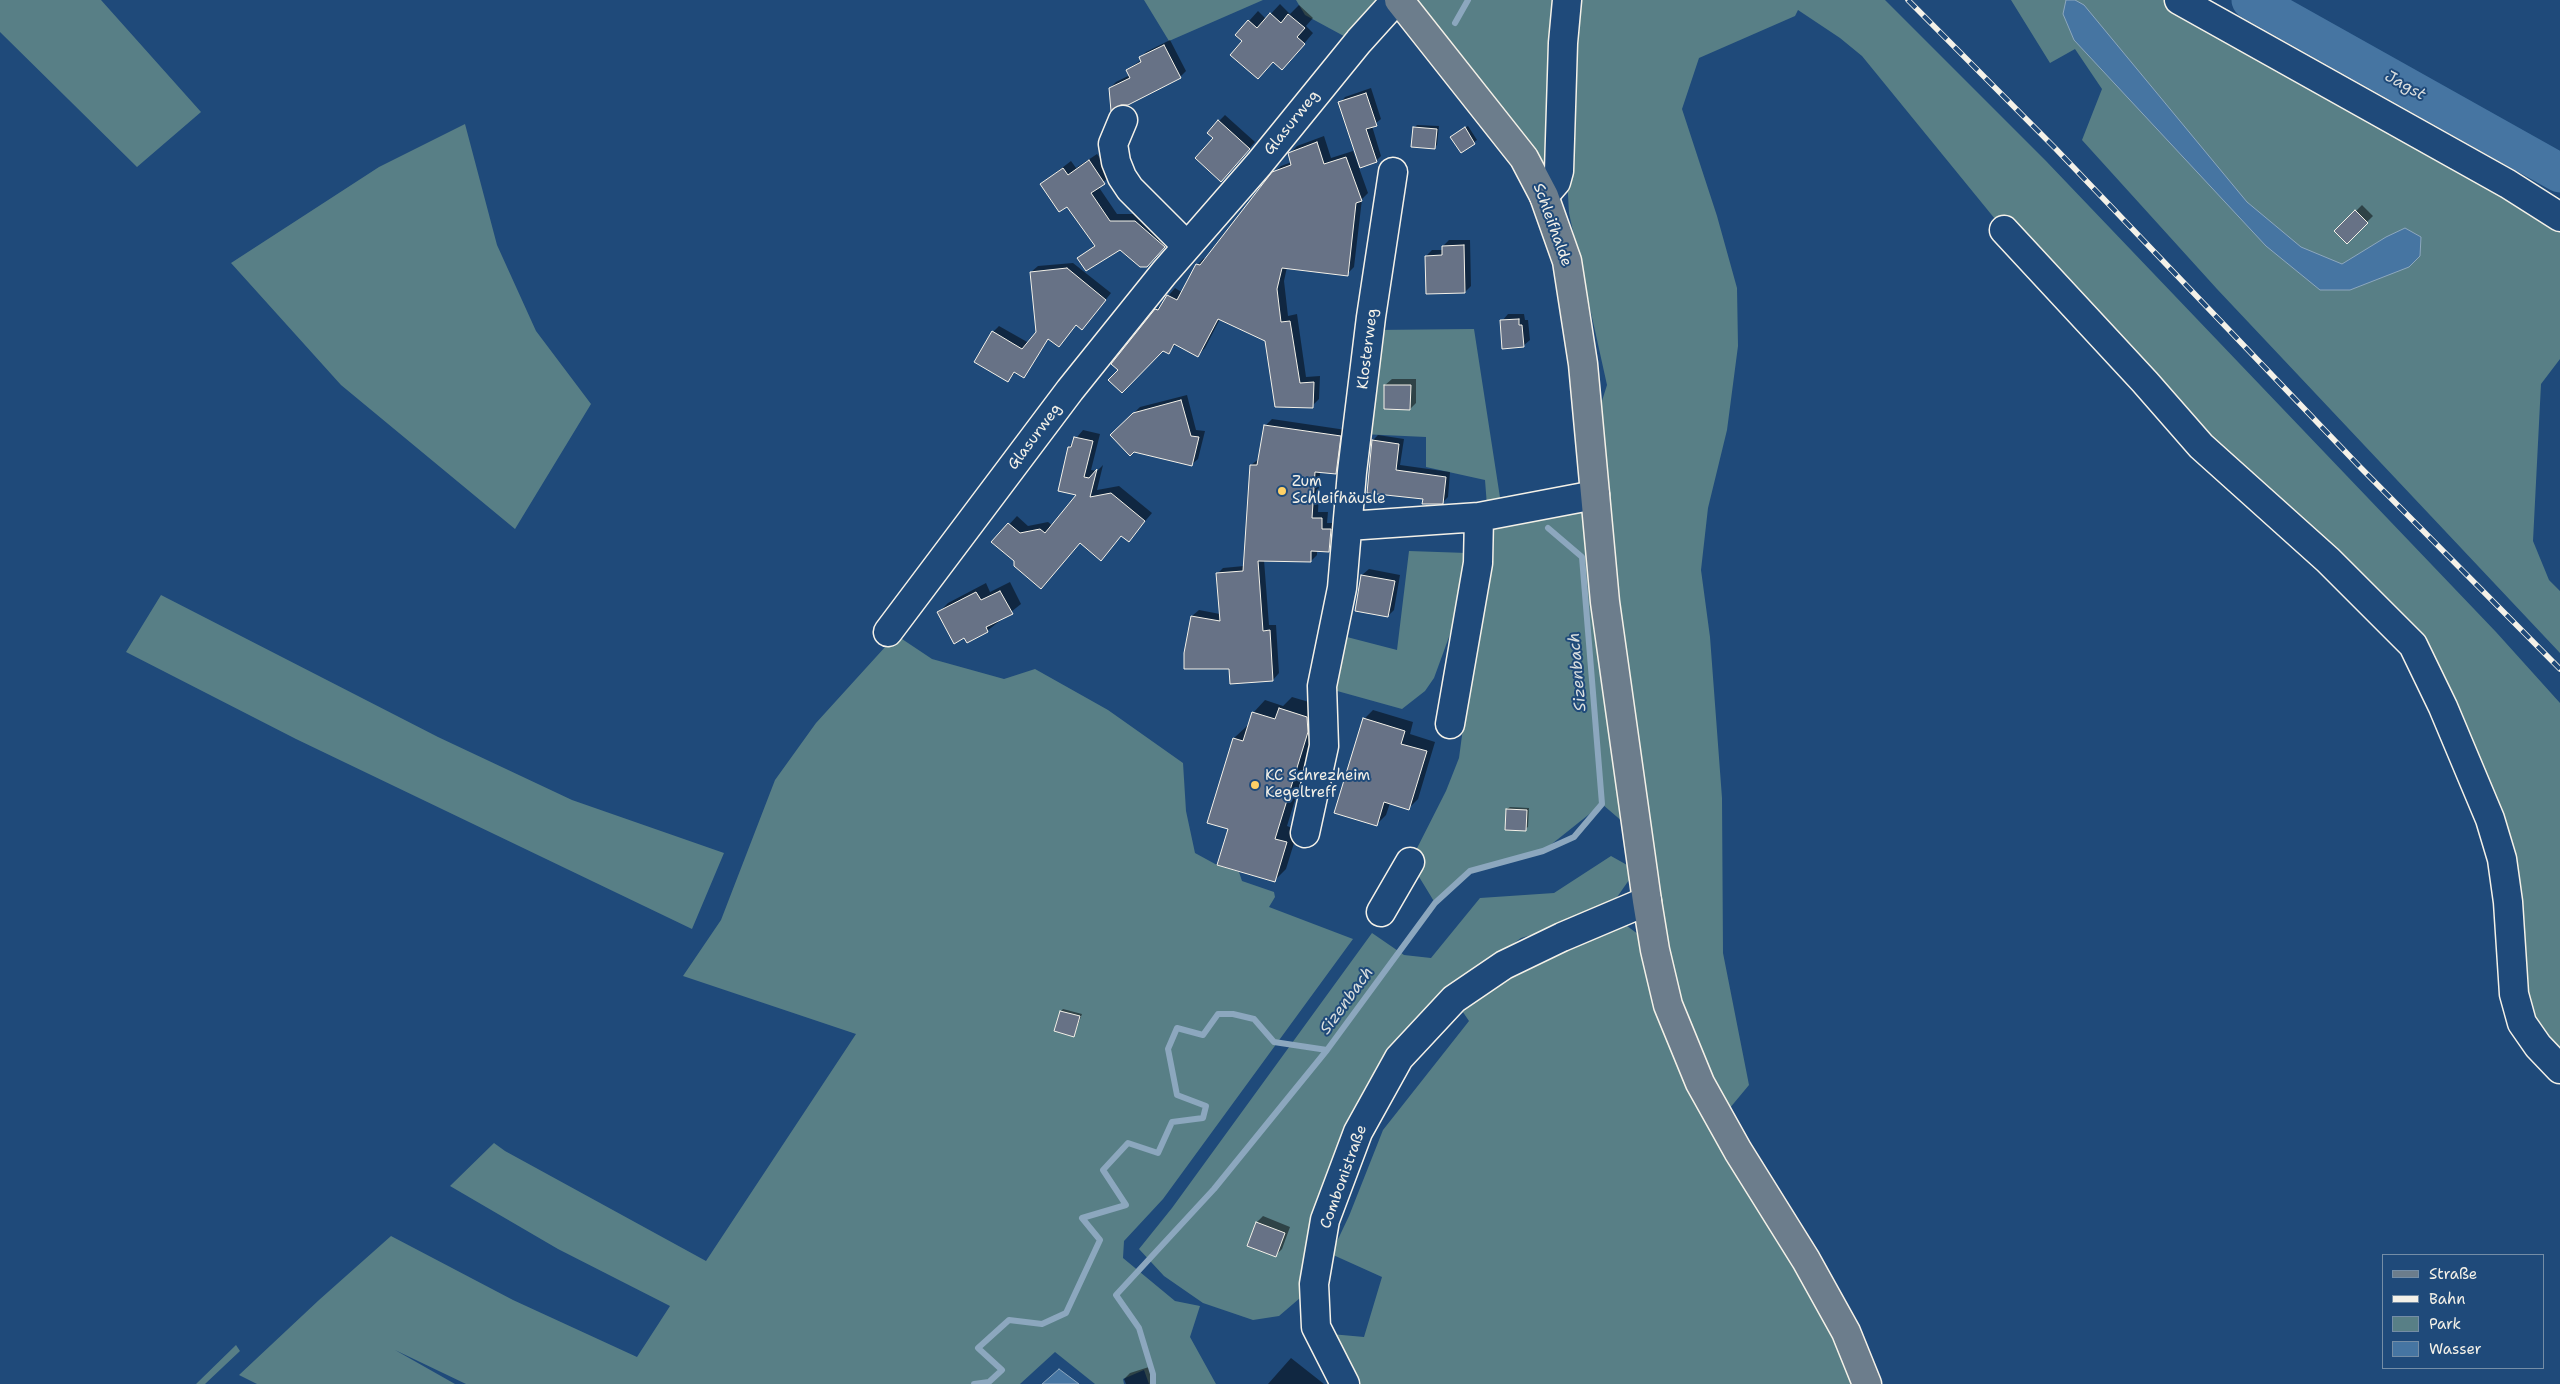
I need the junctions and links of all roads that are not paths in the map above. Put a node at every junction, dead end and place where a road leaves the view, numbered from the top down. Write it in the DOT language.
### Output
graph roads {
  1 [pos="1397,0"];
  2 [pos="1567,0"];
  3 [pos="2178,0"];
  4 [pos="1123,120"];
  5 [pos="1393,172"];
  6 [pos="1544,196"];
  7 [pos="2560,217"];
  8 [pos="2004,230"];
  9 [pos="1187,246"];
  10 [pos="1595,495"];
  11 [pos="1480,517"];
  12 [pos="1348,526"];
  13 [pos="888,632"];
  14 [pos="1450,724"];
  15 [pos="1305,833"];
  16 [pos="1410,862"];
  17 [pos="1648,901"];
  18 [pos="1381,912"];
  19 [pos="2560,1069"];
  20 [pos="1345,1384"];
  21 [pos="1867,1384"];
  1 -- 6 [label="main road, Schleifhalde"];
  1 -- 9 [label="street, Glasurweg"];
  2 -- 6 [label="street"];
  3 -- 7 [label="street"];
  4 -- 9 [label="street"];
  5 -- 12 [label="street, Klosterweg"];
  6 -- 10 [label="main road, Schleifhalde"];
  8 -- 19 [label="street"];
  9 -- 13 [label="street, Glasurweg"];
  10 -- 11 [label="street"];
  10 -- 17 [label="main road, Schleifhalde"];
  11 -- 12 [label="street"];
  11 -- 14 [label="street"];
  12 -- 15 [label="street, Klosterweg"];
  16 -- 18 [label="street"];
  17 -- 20 [label="street, Combonistraße"];
  17 -- 21 [label="main road, Schleifhalde"];
}
